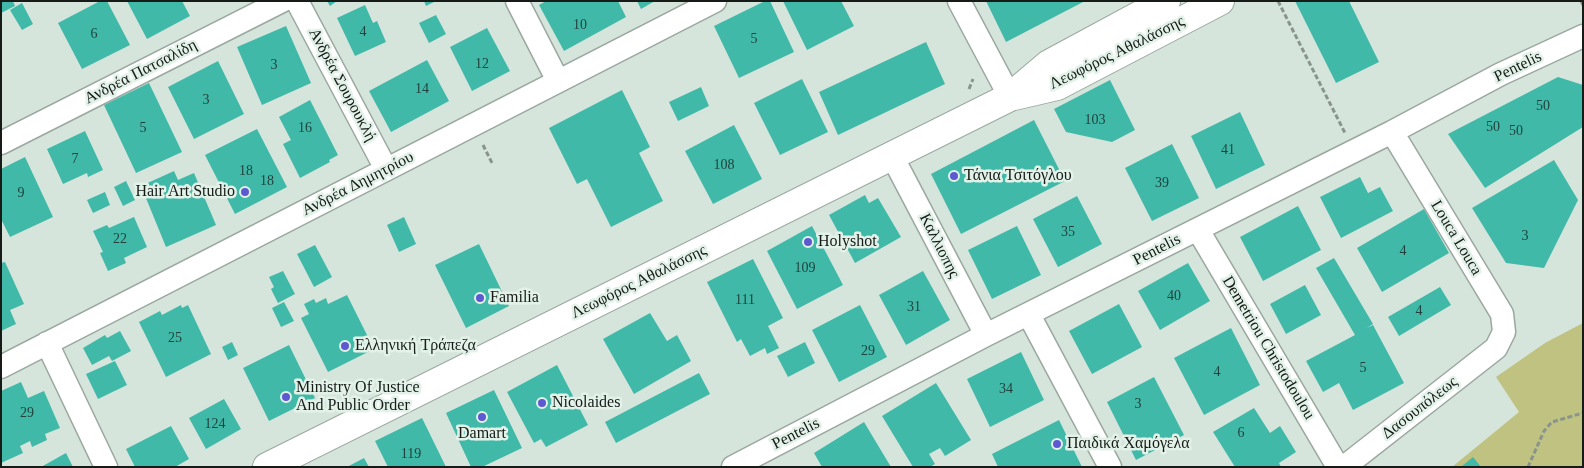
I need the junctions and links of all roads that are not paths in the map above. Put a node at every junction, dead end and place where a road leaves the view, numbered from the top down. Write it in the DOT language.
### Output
graph roads {
  1 [pos="282,1"];
  2 [pos="297,1"];
  3 [pos="516,1"];
  4 [pos="715,1"];
  5 [pos="959,1"];
  6 [pos="1166,1"];
  7 [pos="1220,1"];
  8 [pos="1583,36"];
  9 [pos="558,81"];
  10 [pos="1010,97"];
  11 [pos="1392,132"];
  12 [pos="1,143"];
  13 [pos="892,156"];
  14 [pos="386,170"];
  15 [pos="1198,230"];
  16 [pos="1029,315"];
  17 [pos="986,336"];
  18 [pos="47,343"];
  19 [pos="1496,348"];
  20 [pos="1,367"];
  21 [pos="106,467"];
  22 [pos="267,467"];
  23 [pos="733,467"];
  24 [pos="1110,467"];
  25 [pos="1338,467"];
  26 [pos="1344,467"];
  1 -- 12 [label="street, Ανδρέα Πατσαλίδη"];
  2 -- 14 [label="street, Ανδρέα Σουρουκλή"];
  3 -- 9 [label="street"];
  4 -- 9 [label="street, Ανδρέα Δημητρίου"];
  5 -- 10 [label="street"];
  6 -- 10 [label="main road, Λεωφόρος Αθαλάσσης"];
  7 -- 10 [label="main road, Λεωφόρος Αθαλάσσης"];
  8 -- 11 [label="street, Pentelis"];
  9 -- 14 [label="street, Ανδρέα Δημητρίου"];
  10 -- 13 [label="main road, Λεωφόρος Αθαλάσσης"];
  11 -- 15 [label="street, Pentelis"];
  11 -- 19 [label="street, Louca Louca"];
  13 -- 17 [label="street, Καλλιοπης"];
  13 -- 22 [label="main road, Λεωφόρος Αθαλάσσης"];
  14 -- 18 [label="street, Ανδρέα Δημητρίου"];
  15 -- 16 [label="street, Pentelis"];
  15 -- 25 [label="street, Demetriou Christodoulou"];
  16 -- 17 [label="street, Pentelis"];
  16 -- 24 [label="street"];
  17 -- 23 [label="street, Pentelis"];
  18 -- 20 [label="street, Ανδρέα Δημητρίου"];
  18 -- 21 [label="street"];
  19 -- 26 [label="street, Δασουπόλεως"];
}
